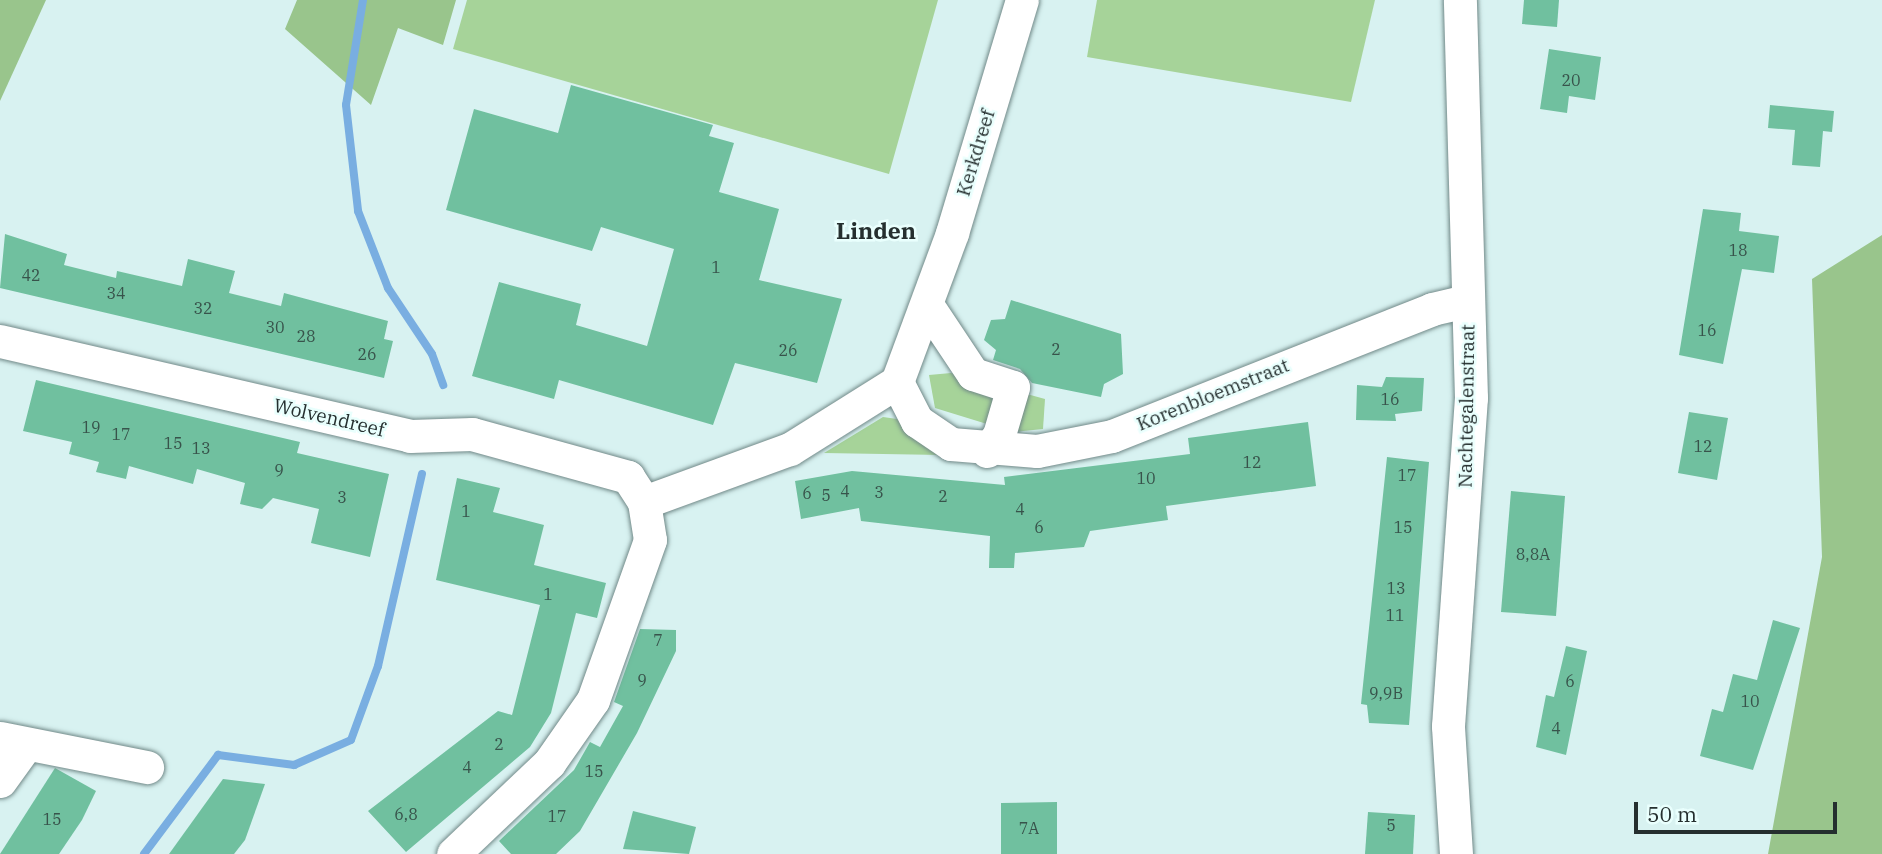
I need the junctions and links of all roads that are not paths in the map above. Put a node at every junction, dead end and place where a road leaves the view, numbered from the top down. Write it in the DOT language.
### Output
graph roads {
  1 [pos="1022,0"];
  2 [pos="1460,0"];
  3 [pos="1468,301"];
  4 [pos="927,305"];
  5 [pos="0,341"];
  6 [pos="897,382"];
  7 [pos="987,451"];
  8 [pos="650,498"];
  9 [pos="13,741"];
  10 [pos="147,767"];
  11 [pos="0,781"];
  12 [pos="464,851"];
  13 [pos="1456,854"];
  1 -- 4 [label="street, Kerkdreef"];
  2 -- 3 [label="street, Nachtegalenstraat"];
  3 -- 7 [label="street, Korenbloemstraat"];
  3 -- 13 [label="street, Nachtegalenstraat"];
  4 -- 6 [label="street, Kerkdreef"];
  4 -- 7 [label="street"];
  5 -- 8 [label="street, Wolvendreef"];
  6 -- 7 [label="street, Korenbloemstraat"];
  6 -- 8 [label="street"];
  8 -- 12 [label="street"];
  9 -- 10 [label="street"];
  9 -- 11 [label="street"];
}
